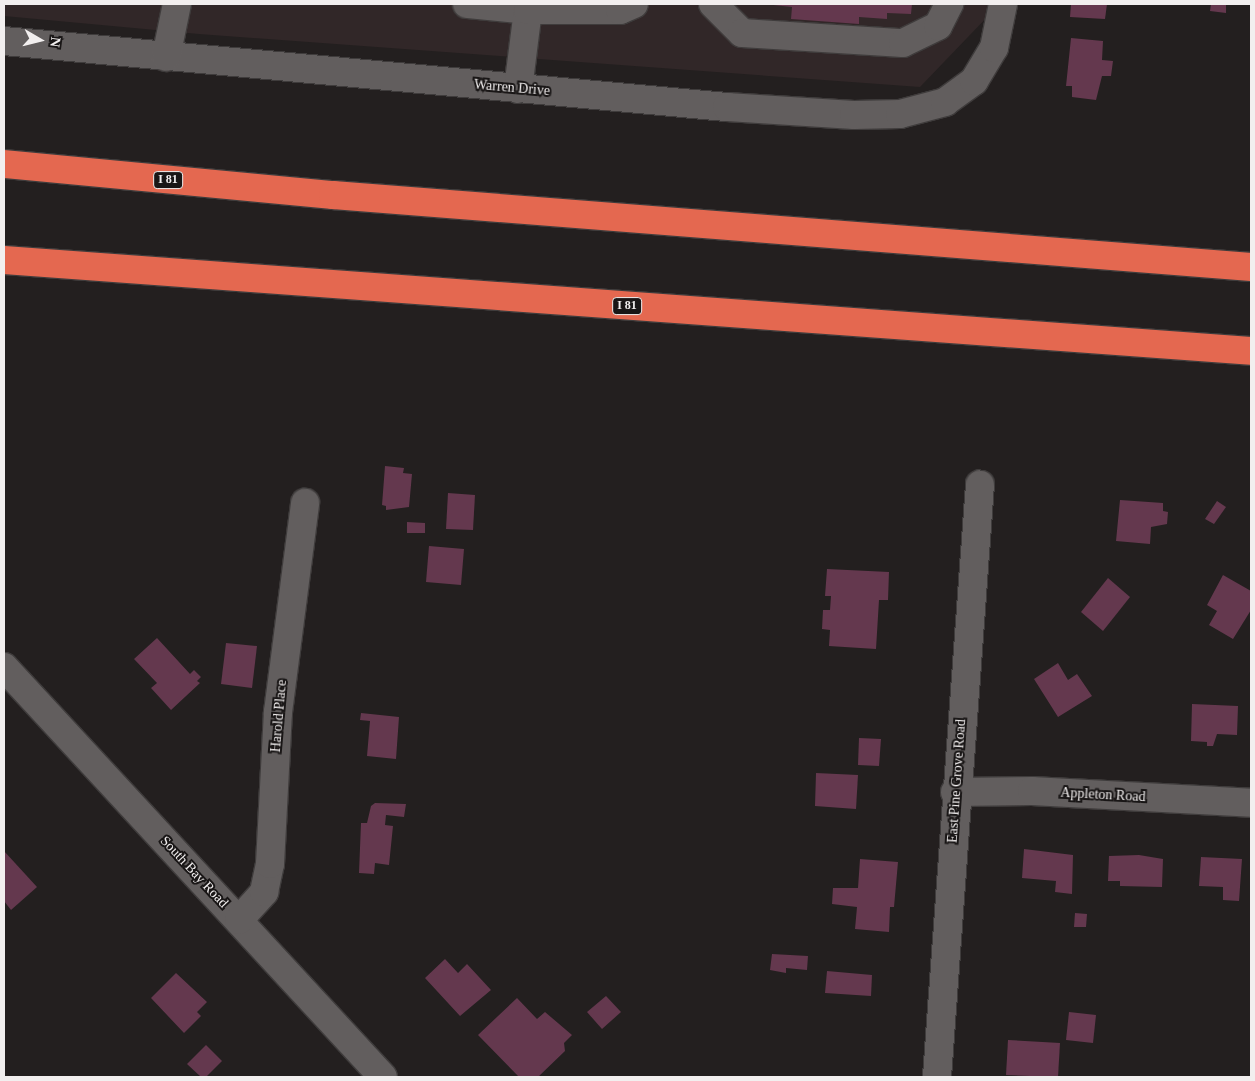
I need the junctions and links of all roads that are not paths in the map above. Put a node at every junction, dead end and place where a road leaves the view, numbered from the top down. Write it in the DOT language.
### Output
graph roads {
  1 [pos="177,4"];
  2 [pos="467,4"];
  3 [pos="634,4"];
  4 [pos="713,4"];
  5 [pos="949,4"];
  6 [pos="1003,4"];
  7 [pos="528,10"];
  8 [pos="4,41"];
  9 [pos="166,57"];
  10 [pos="518,88"];
  11 [pos="4,164"];
  12 [pos="4,179"];
  13 [pos="333,195"];
  14 [pos="4,260"];
  15 [pos="1251,267"];
  16 [pos="1251,351"];
  17 [pos="980,485"];
  18 [pos="305,503"];
  19 [pos="4,667"];
  20 [pos="956,792"];
  21 [pos="1251,803"];
  22 [pos="238,920"];
  23 [pos="383,1077"];
  24 [pos="937,1077"];
  1 -- 9 [label="street"];
  2 -- 7 [label="street"];
  3 -- 7 [label="street"];
  4 -- 5 [label="street"];
  6 -- 10 [label="street, Warren Drive"];
  7 -- 10 [label="street"];
  8 -- 9 [label="street, Warren Drive"];
  9 -- 10 [label="street, Warren Drive"];
  11 -- 13 [label="highway, I 81"];
  12 -- 13 [label="highway"];
  13 -- 15 [label="highway, I 81"];
  14 -- 16 [label="highway, I 81"];
  17 -- 20 [label="street, East Pine Grove Road"];
  18 -- 22 [label="street, Harold Place"];
  19 -- 22 [label="street, South Bay Road"];
  20 -- 21 [label="street, Appleton Road"];
  20 -- 24 [label="street, East Pine Grove Road"];
  22 -- 23 [label="street, South Bay Road"];
}
